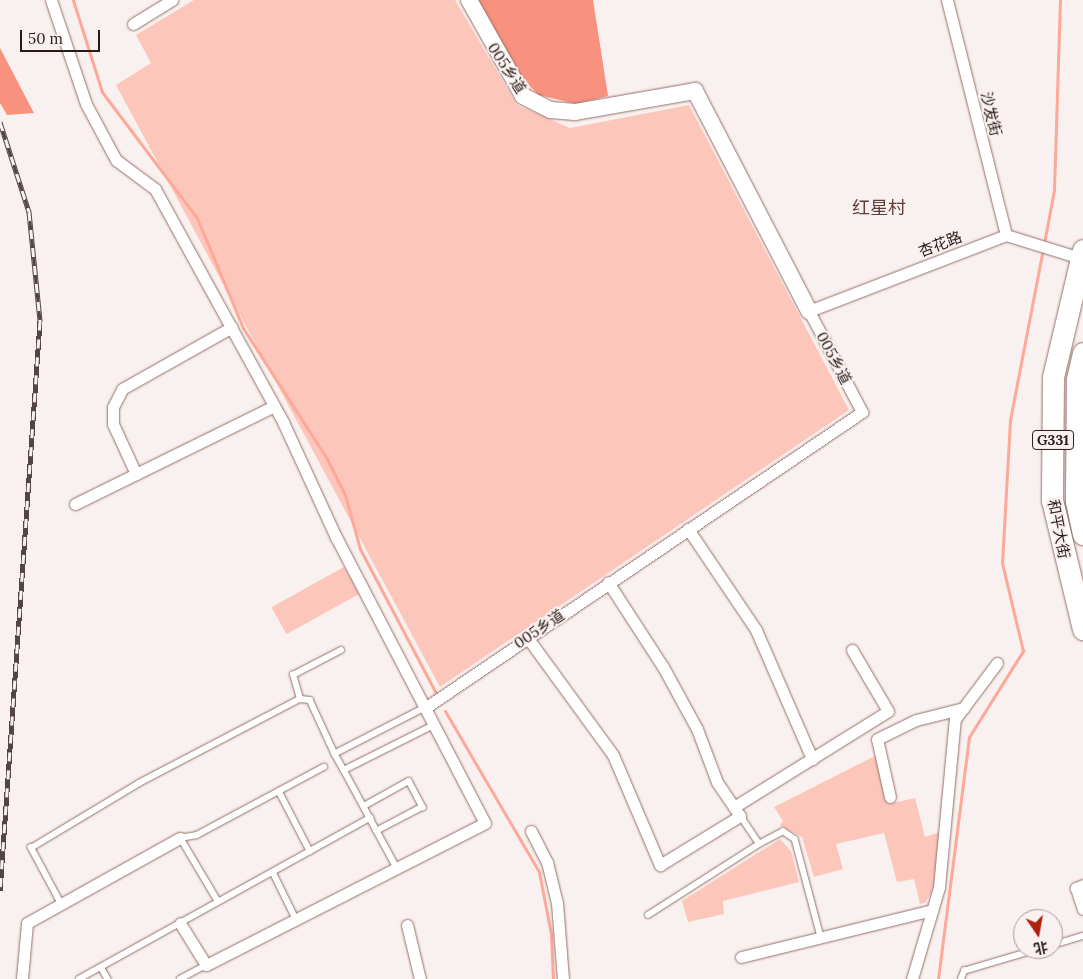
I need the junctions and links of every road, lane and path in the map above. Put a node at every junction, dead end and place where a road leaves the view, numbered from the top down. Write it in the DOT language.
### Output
graph roads {
  1 [pos="51,0"];
  2 [pos="172,0"];
  3 [pos="469,0"];
  4 [pos="947,0"];
  5 [pos="133,24"];
  6 [pos="1006,235"];
  7 [pos="1082,256"];
  8 [pos="810,310"];
  9 [pos="232,327"];
  10 [pos="1083,353"];
  11 [pos="274,406"];
  12 [pos="136,474"];
  13 [pos="76,504"];
  14 [pos="688,529"];
  15 [pos="1083,534"];
  16 [pos="608,582"];
  17 [pos="1083,629"];
  18 [pos="527,638"];
  19 [pos="341,650"];
  20 [pos="852,650"];
  21 [pos="998,663"];
  22 [pos="300,699"];
  23 [pos="425,708"];
  24 [pos="964,708"];
  25 [pos="435,724"];
  26 [pos="335,754"];
  27 [pos="812,759"];
  28 [pos="324,767"];
  29 [pos="344,770"];
  30 [pos="279,791"];
  31 [pos="890,798"];
  32 [pos="364,806"];
  33 [pos="737,811"];
  34 [pos="370,818"];
  35 [pos="377,831"];
  36 [pos="531,831"];
  37 [pos="180,838"];
  38 [pos="759,844"];
  39 [pos="310,851"];
  40 [pos="397,868"];
  41 [pos="273,872"];
  42 [pos="1083,885"];
  43 [pos="218,902"];
  44 [pos="61,904"];
  45 [pos="1083,909"];
  46 [pos="932,910"];
  47 [pos="648,915"];
  48 [pos="296,919"];
  49 [pos="180,923"];
  50 [pos="407,926"];
  51 [pos="1083,936"];
  52 [pos="821,937"];
  53 [pos="1063,941"];
  54 [pos="1013,956"];
  55 [pos="741,957"];
  56 [pos="206,965"];
  57 [pos="101,967"];
  58 [pos="22,979"];
  59 [pos="79,979"];
  60 [pos="108,979"];
  61 [pos="180,979"];
  62 [pos="420,979"];
  63 [pos="563,979"];
  64 [pos="912,979"];
  65 [pos="961,979"];
  1 -- 9 [label="street"];
  2 -- 5 [label="street"];
  3 -- 8 [label="street, 005乡道"];
  4 -- 6 [label="street, 沙发街"];
  6 -- 7 [label="street"];
  6 -- 8 [label="street, 杏花路"];
  7 -- 17 [label="highway, 和平大街 / G331"];
  8 -- 14 [label="street, 005乡道"];
  9 -- 11 [label="street"];
  9 -- 12 [label="street"];
  10 -- 15 [label="highway, 和平大街 / G331"];
  11 -- 12 [label="street"];
  11 -- 23 [label="street"];
  12 -- 13 [label="street"];
  14 -- 16 [label="street, 005乡道"];
  14 -- 27 [label="street"];
  16 -- 18 [label="street, 005乡道"];
  16 -- 33 [label="street"];
  18 -- 23 [label="street, 005乡道"];
  18 -- 33 [label="street"];
  19 -- 22 [label="lane"];
  20 -- 27 [label="street"];
  21 -- 24 [label="street"];
  22 -- 26 [label="lane"];
  22 -- 44 [label="lane"];
  23 -- 25 [label="street"];
  23 -- 26 [label="lane"];
  24 -- 31 [label="street"];
  24 -- 46 [label="street"];
  25 -- 29 [label="lane"];
  25 -- 40 [label="street"];
  26 -- 29 [label="lane"];
  27 -- 33 [label="street"];
  28 -- 30 [label="lane"];
  29 -- 32 [label="lane"];
  30 -- 37 [label="lane"];
  30 -- 39 [label="lane"];
  32 -- 34 [label="lane"];
  32 -- 35 [label="lane"];
  33 -- 38 [label="lane"];
  34 -- 35 [label="lane"];
  34 -- 39 [label="lane"];
  35 -- 40 [label="lane"];
  36 -- 63 [label="street"];
  37 -- 43 [label="lane"];
  37 -- 44 [label="street"];
  38 -- 47 [label="lane"];
  38 -- 52 [label="lane"];
  39 -- 41 [label="lane"];
  40 -- 48 [label="street"];
  41 -- 43 [label="lane"];
  41 -- 48 [label="lane"];
  42 -- 45 [label="street"];
  43 -- 49 [label="lane"];
  44 -- 58 [label="street"];
  46 -- 52 [label="street"];
  46 -- 64 [label="street"];
  48 -- 56 [label="street"];
  49 -- 56 [label="street"];
  49 -- 57 [label="lane"];
  50 -- 62 [label="street"];
  51 -- 53 [label="lane"];
  52 -- 55 [label="street"];
  54 -- 65 [label="lane"];
  56 -- 61 [label="lane"];
  57 -- 59 [label="lane"];
  57 -- 60 [label="lane"];
}
